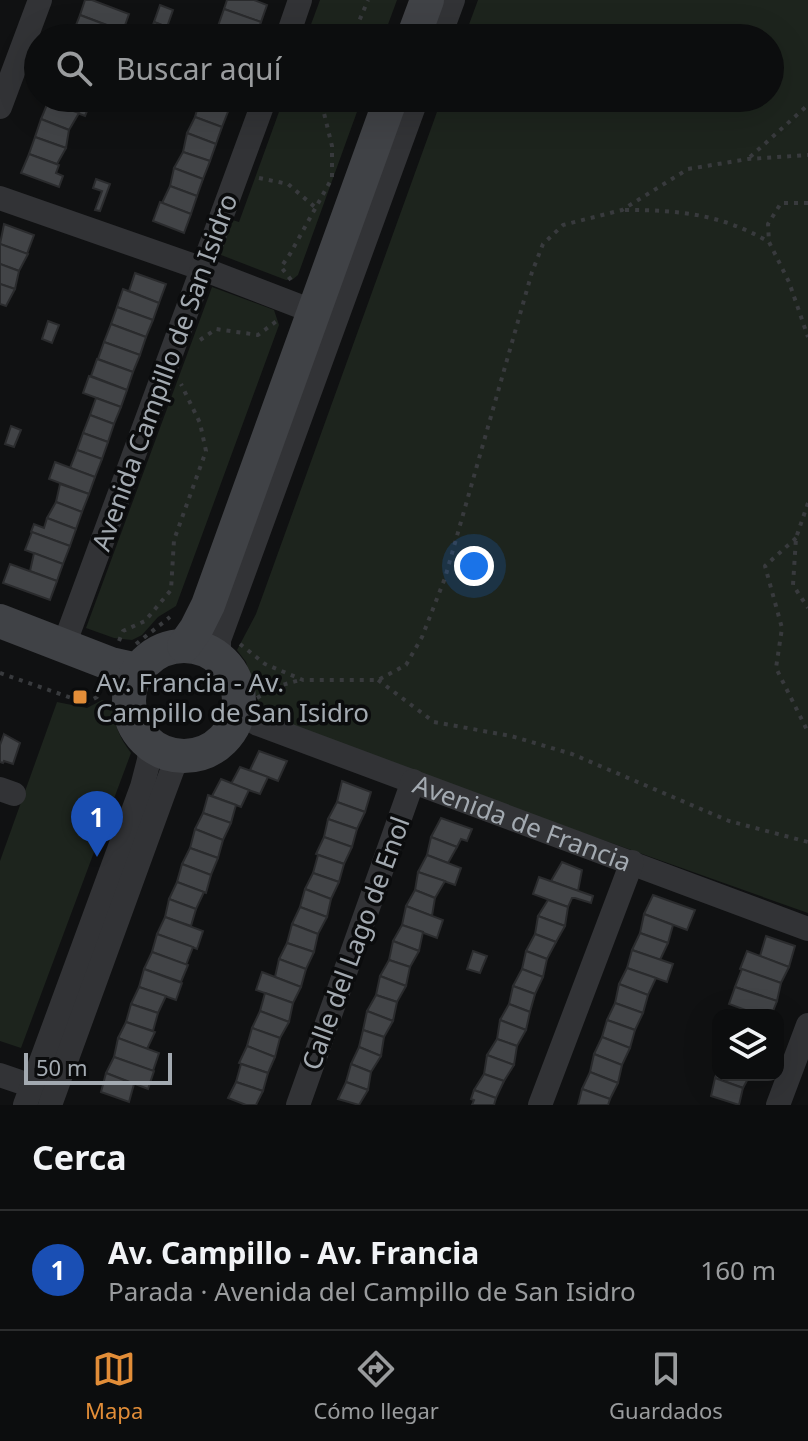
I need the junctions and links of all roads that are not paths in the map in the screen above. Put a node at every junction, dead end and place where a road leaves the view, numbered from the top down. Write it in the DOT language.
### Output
graph roads {
  1 [pos="40,0"];
  2 [pos="300,0"];
  3 [pos="427,0"];
  4 [pos="453,0"];
  5 [pos="31,24"];
  6 [pos="292,24"];
  7 [pos="418,24"];
  8 [pos="444,24"];
  9 [pos="24,43"];
  10 [pos="0,107"];
  11 [pos="260,112"];
  12 [pos="384,112"];
  13 [pos="411,112"];
  14 [pos="0,198"];
  15 [pos="203,269"];
  16 [pos="290,308"];
  17 [pos="0,621"];
  18 [pos="204,639"];
  19 [pos="64,645"];
  20 [pos="0,646"];
  21 [pos="123,677"];
  22 [pos="246,711"];
  23 [pos="164,755"];
  24 [pos="413,781"];
  25 [pos="632,862"];
  26 [pos="808,929"];
  27 [pos="808,1025"];
  28 [pos="0,1075"];
  29 [pos="29,1096"];
  30 [pos="50,1105"];
  31 [pos="298,1105"];
  32 [pos="540,1105"];
  33 [pos="778,1105"];
  1 -- 5 [label="street"];
  2 -- 6 [label="street"];
  3 -- 7 [label="street"];
  4 -- 8 [label="street"];
  9 -- 10 [label="street"];
  11 -- 15 [label="street, Avenida Campillo de San Isidro"];
  12 -- 16 [label="street"];
  13 -- 18 [label="street"];
  14 -- 15 [label="street"];
  15 -- 16 [label="street"];
  15 -- 19 [label="street, Avenida Campillo de San Isidro"];
  16 -- 18 [label="street"];
  17 -- 19 [label="street"];
  18 -- 21 [label="street"];
  18 -- 22 [label="street"];
  19 -- 21 [label="street"];
  20 -- 21 [label="street"];
  21 -- 23 [label="street"];
  22 -- 23 [label="street"];
  22 -- 24 [label="street, Avenida de Francia"];
  23 -- 29 [label="street"];
  23 -- 30 [label="street"];
  24 -- 25 [label="street, Avenida de Francia"];
  24 -- 31 [label="street, Calle del Lago de Enol"];
  25 -- 26 [label="street, Avenida de Francia"];
  25 -- 32 [label="street"];
  27 -- 33 [label="street"];
  28 -- 29 [label="street"];
}
